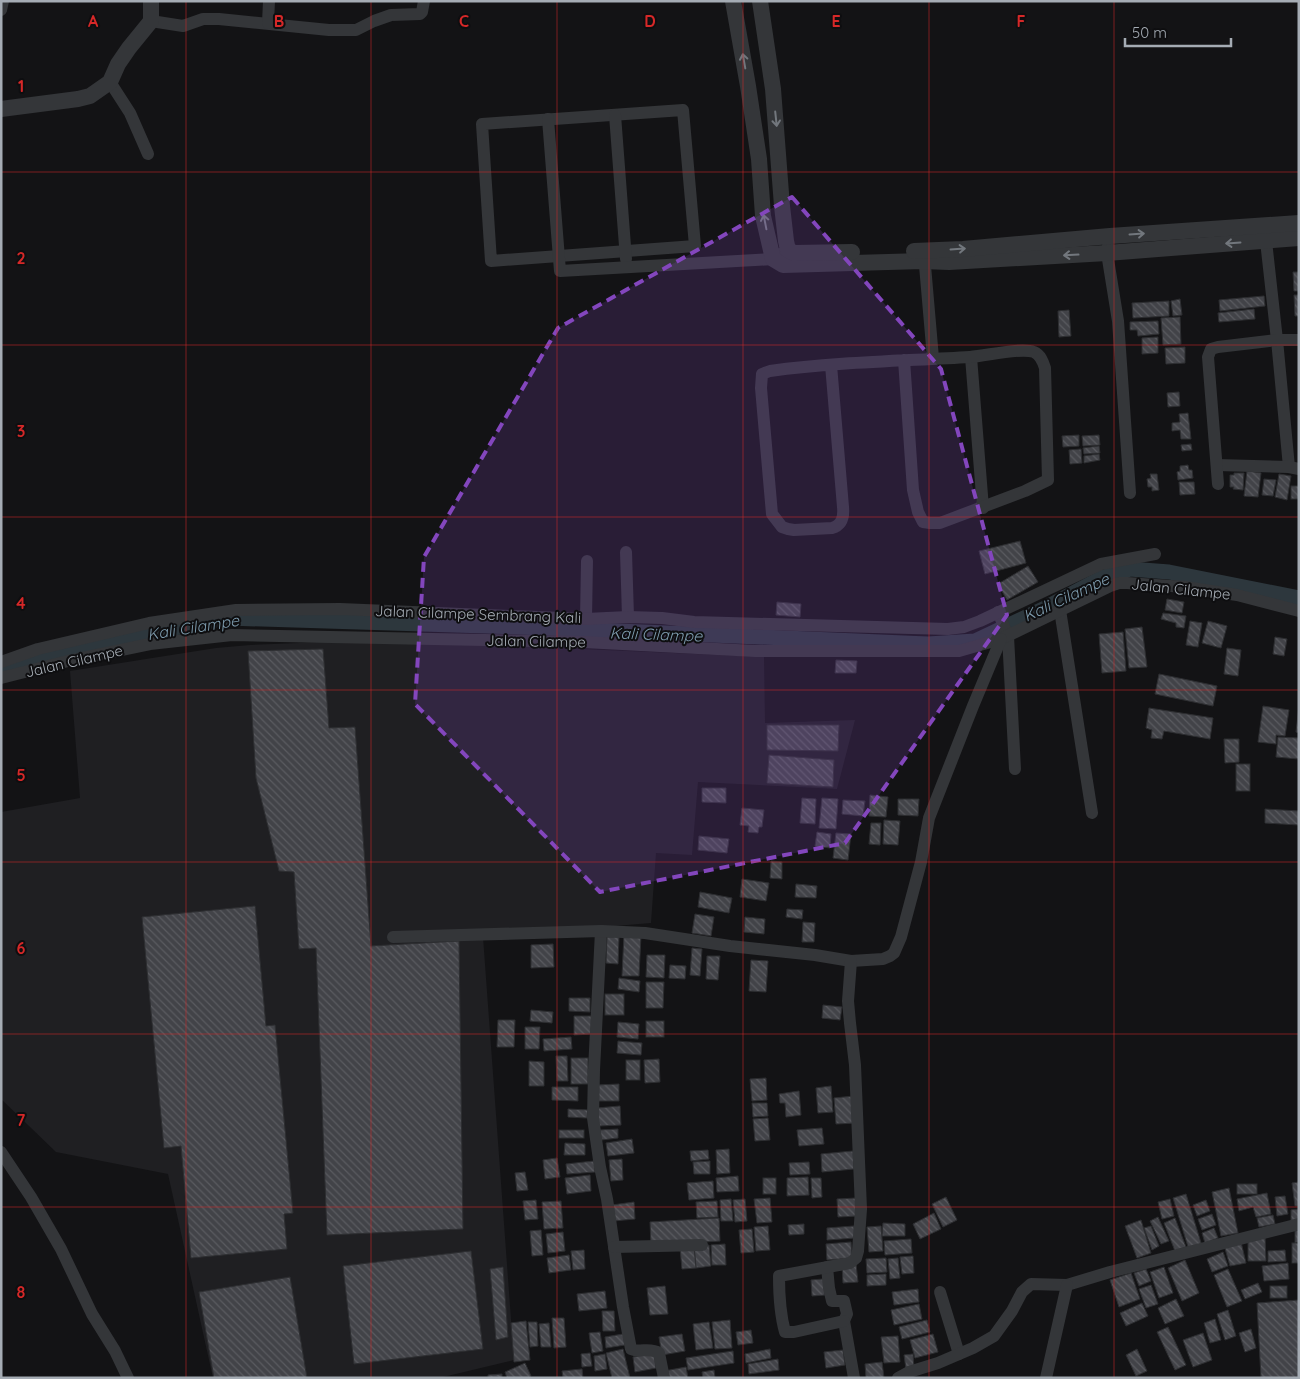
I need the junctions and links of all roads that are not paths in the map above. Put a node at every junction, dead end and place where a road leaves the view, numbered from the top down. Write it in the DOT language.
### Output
graph roads {
  1 [pos="3,1"];
  2 [pos="151,1"];
  3 [pos="269,1"];
  4 [pos="424,1"];
  5 [pos="732,1"];
  6 [pos="760,1"];
  7 [pos="1,10"];
  8 [pos="150,21"];
  9 [pos="268,23"];
  10 [pos="110,82"];
  11 [pos="1,109"];
  12 [pos="615,115"];
  13 [pos="548,119"];
  14 [pos="148,154"];
  15 [pos="1299,223"];
  16 [pos="1270,224"];
  17 [pos="1110,236"];
  18 [pos="1299,238"];
  19 [pos="1266,241"];
  20 [pos="788,250"];
  21 [pos="625,251"];
  22 [pos="1107,253"];
  23 [pos="558,256"];
  24 [pos="924,256"];
  25 [pos="773,259"];
  26 [pos="626,266"];
  27 [pos="1277,340"];
  28 [pos="1299,340"];
  29 [pos="971,356"];
  30 [pos="933,358"];
  31 [pos="904,360"];
  32 [pos="830,365"];
  33 [pos="1217,465"];
  34 [pos="1294,468"];
  35 [pos="1218,484"];
  36 [pos="1130,493"];
  37 [pos="983,508"];
  38 [pos="626,552"];
  39 [pos="1155,554"];
  40 [pos="587,561"];
  41 [pos="1060,610"];
  42 [pos="1299,610"];
  43 [pos="998,612"];
  44 [pos="628,617"];
  45 [pos="586,619"];
  46 [pos="1004,637"];
  47 [pos="39,650"];
  48 [pos="1,662"];
  49 [pos="42,667"];
  50 [pos="1,678"];
  51 [pos="1015,769"];
  52 [pos="1092,813"];
  53 [pos="601,931"];
  54 [pos="393,936"];
  55 [pos="851,961"];
  56 [pos="1,1152"];
  57 [pos="1299,1224"];
  58 [pos="702,1245"];
  59 [pos="614,1247"];
  60 [pos="827,1267"];
  61 [pos="1067,1285"];
  62 [pos="940,1292"];
  63 [pos="844,1321"];
  64 [pos="959,1354"];
  65 [pos="128,1378"];
  66 [pos="664,1378"];
  67 [pos="854,1378"];
  68 [pos="898,1378"];
  69 [pos="1046,1378"];
  1 -- 7 [label="street"];
  2 -- 8 [label="street"];
  3 -- 9 [label="street"];
  4 -- 9 [label="street"];
  25 -- 5 [label="street, one-way"];
  6 -- 20 [label="street, one-way"];
  8 -- 9 [label="street"];
  8 -- 10 [label="street"];
  10 -- 11 [label="street"];
  10 -- 14 [label="street"];
  12 -- 13 [label="street"];
  12 -- 21 [label="street"];
  12 -- 21 [label="street"];
  13 -- 23 [label="street"];
  13 -- 23 [label="street"];
  15 -- 16 [label="street"];
  17 -- 16 [label="street, one-way"];
  16 -- 19 [label="street"];
  17 -- 22 [label="street"];
  24 -- 17 [label="street, one-way"];
  18 -- 19 [label="street"];
  19 -- 22 [label="street, one-way"];
  19 -- 27 [label="street"];
  20 -- 24 [label="street"];
  20 -- 25 [label="street"];
  21 -- 23 [label="street"];
  21 -- 26 [label="street"];
  22 -- 24 [label="street, one-way"];
  22 -- 36 [label="street"];
  23 -- 26 [label="street"];
  24 -- 25 [label="street"];
  24 -- 30 [label="street"];
  25 -- 26 [label="street"];
  27 -- 28 [label="street"];
  27 -- 33 [label="street"];
  27 -- 34 [label="street"];
  29 -- 30 [label="street"];
  29 -- 37 [label="street"];
  29 -- 37 [label="street"];
  30 -- 31 [label="street"];
  31 -- 32 [label="street"];
  31 -- 37 [label="street"];
  32 -- 32 [label="street"];
  33 -- 34 [label="street"];
  33 -- 35 [label="street"];
  38 -- 44 [label="street"];
  39 -- 43 [label="street, Jalan Cilampe Sembrang Kali"];
  40 -- 45 [label="street"];
  41 -- 42 [label="street, Jalan Cilampe"];
  41 -- 46 [label="street, Jalan Cilampe"];
  41 -- 52 [label="street"];
  43 -- 44 [label="street, Jalan Cilampe Sembrang Kali"];
  43 -- 46 [label="street"];
  44 -- 45 [label="street, Jalan Cilampe Sembrang Kali"];
  45 -- 47 [label="street, Jalan Cilampe Sembrang Kali"];
  46 -- 49 [label="street, Jalan Cilampe"];
  46 -- 51 [label="street"];
  46 -- 55 [label="street"];
  47 -- 48 [label="street, Jalan Cilampe Sembrang Kali"];
  47 -- 49 [label="street"];
  49 -- 50 [label="street, Jalan Cilampe"];
  53 -- 54 [label="street"];
  53 -- 55 [label="street"];
  53 -- 59 [label="street"];
  55 -- 60 [label="street"];
  56 -- 65 [label="street"];
  57 -- 61 [label="street"];
  58 -- 59 [label="street"];
  59 -- 66 [label="street"];
  60 -- 63 [label="street"];
  60 -- 63 [label="street"];
  61 -- 64 [label="street"];
  61 -- 69 [label="street"];
  62 -- 64 [label="street"];
  63 -- 67 [label="street"];
  64 -- 68 [label="street"];
}
